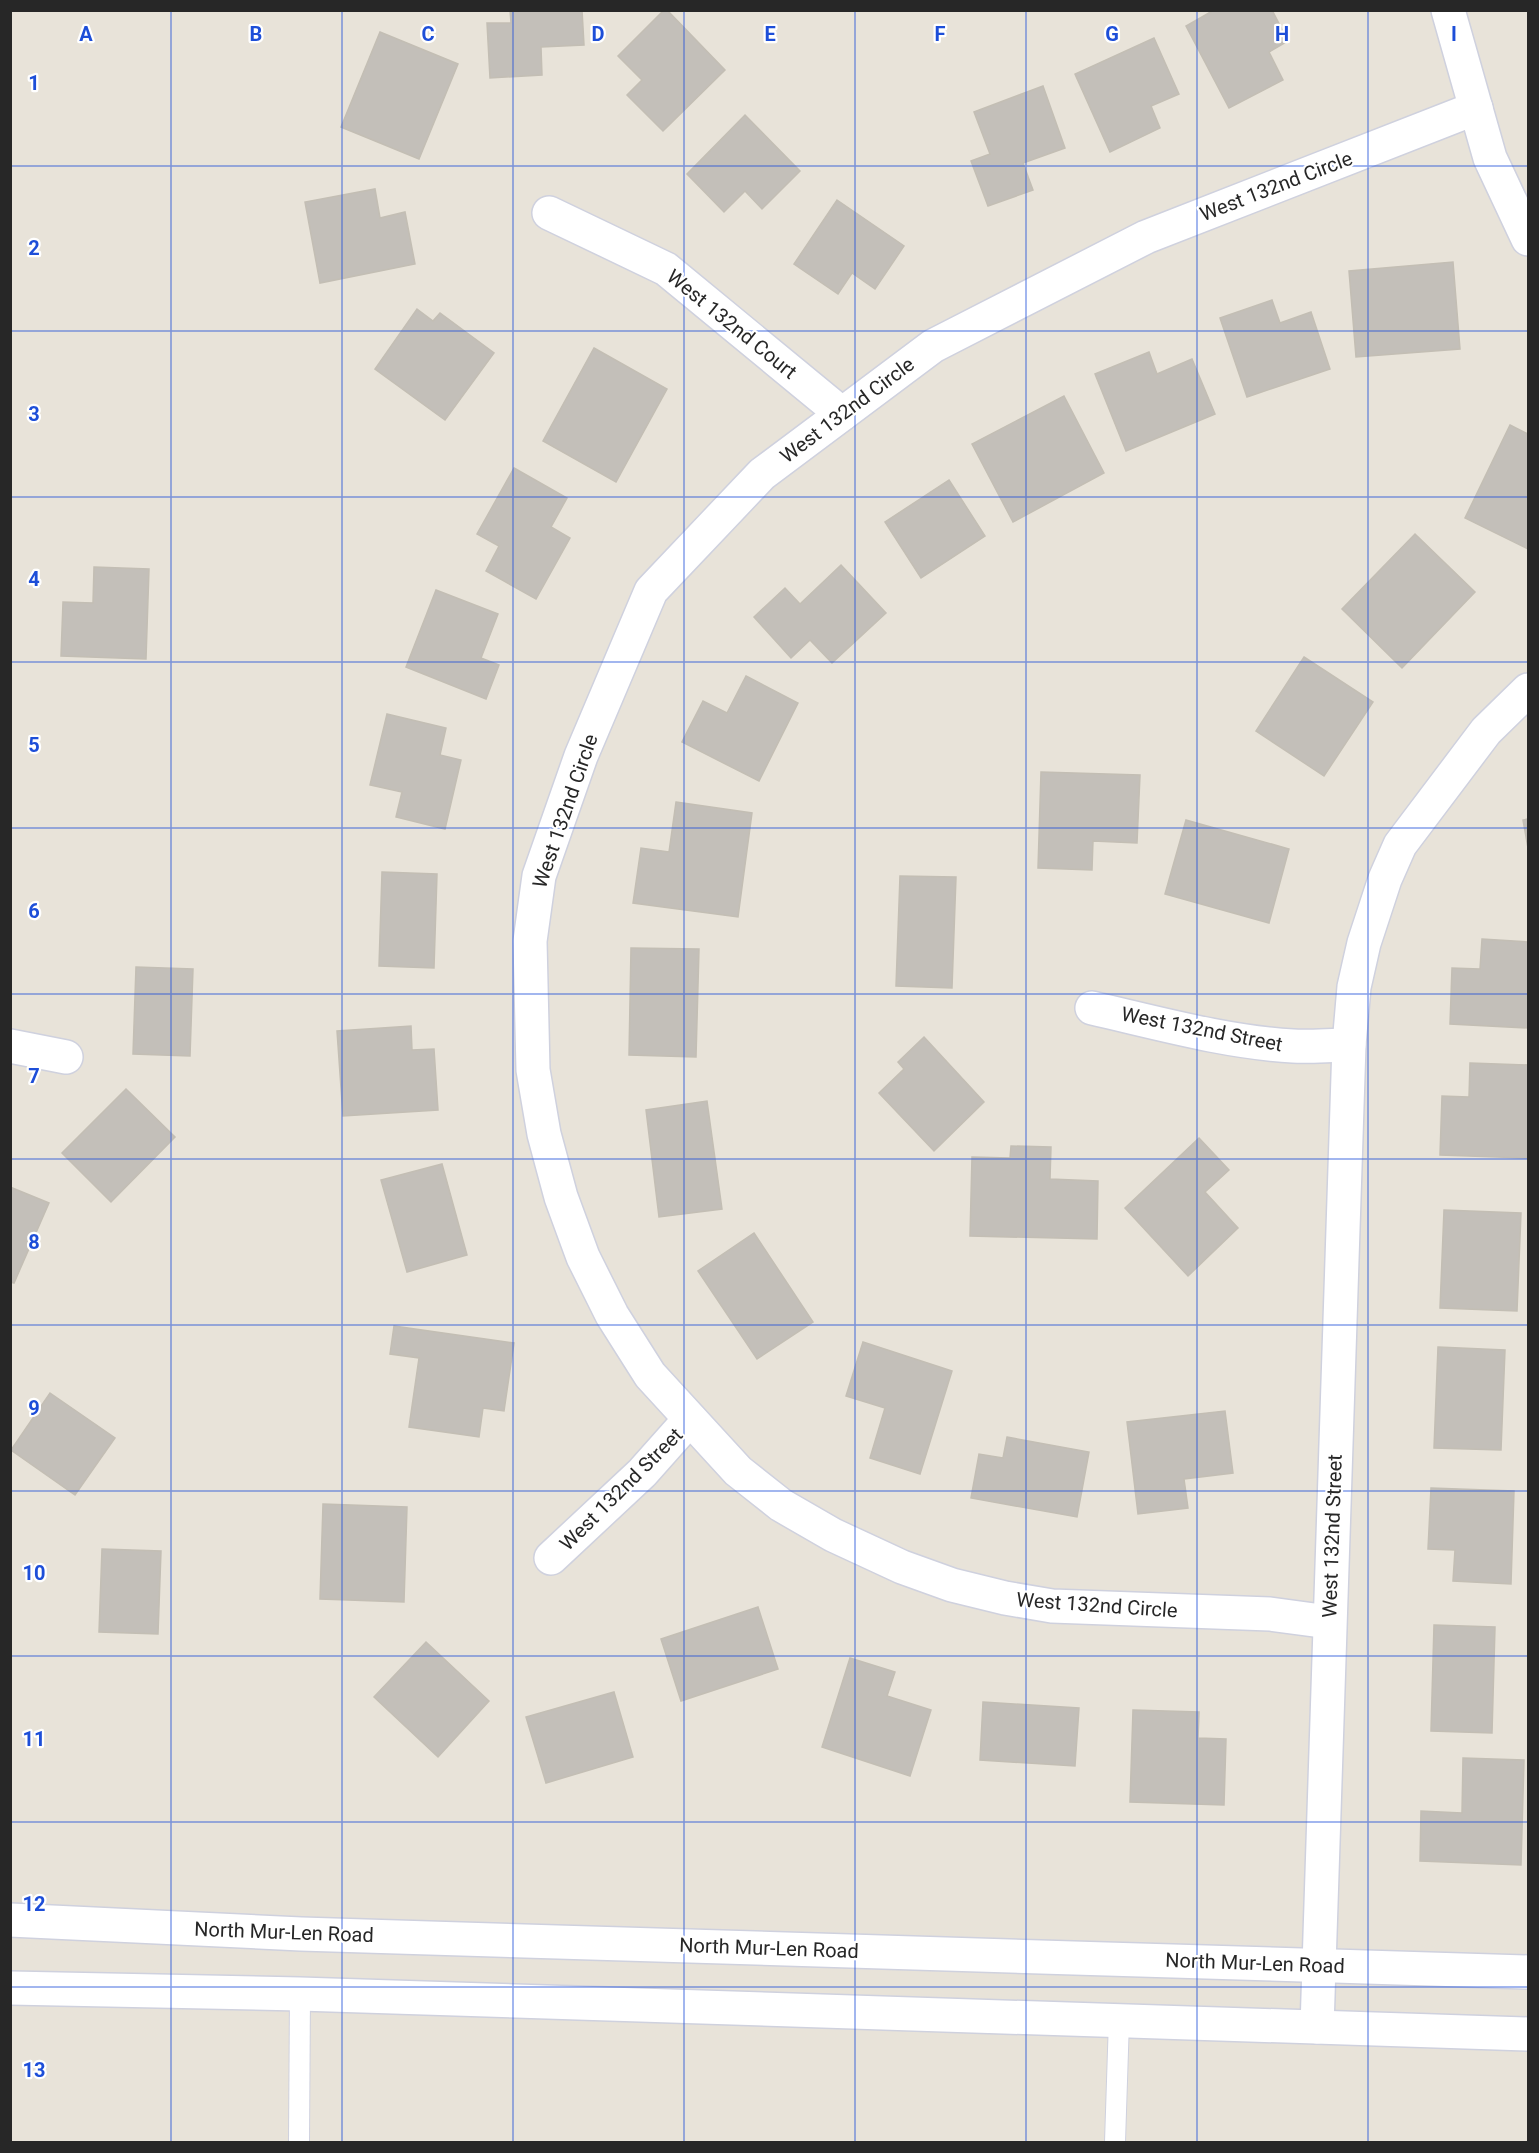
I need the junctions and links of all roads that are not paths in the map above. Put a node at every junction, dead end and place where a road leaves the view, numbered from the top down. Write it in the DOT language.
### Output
graph roads {
  1 [pos="1448,10"];
  2 [pos="1476,108"];
  3 [pos="549,213"];
  4 [pos="1528,239"];
  5 [pos="842,414"];
  6 [pos="1528,690"];
  7 [pos="1092,1008"];
  8 [pos="1348,1045"];
  9 [pos="10,1046"];
  10 [pos="66,1057"];
  11 [pos="690,1419"];
  12 [pos="551,1558"];
  13 [pos="1329,1622"];
  14 [pos="10,1920"];
  15 [pos="1319,1965"];
  16 [pos="1528,1972"];
  17 [pos="10,1988"];
  18 [pos="300,1994"];
  19 [pos="1119,2020"];
  20 [pos="1317,2027"];
  21 [pos="1528,2034"];
  22 [pos="299,2142"];
  23 [pos="1115,2142"];
  1 -- 2 [label="street"];
  2 -- 4 [label="street"];
  2 -- 5 [label="street, West 132nd Circle"];
  3 -- 5 [label="street, West 132nd Court"];
  5 -- 11 [label="street, West 132nd Circle"];
  6 -- 8 [label="street, West 132nd Street"];
  7 -- 8 [label="street, West 132nd Street"];
  8 -- 13 [label="street, West 132nd Street"];
  9 -- 10 [label="street"];
  11 -- 12 [label="street, West 132nd Street"];
  11 -- 13 [label="street, West 132nd Circle"];
  13 -- 15 [label="street, West 132nd Street"];
  14 -- 15 [label="street, North Mur-Len Road"];
  15 -- 16 [label="street, North Mur-Len Road"];
  15 -- 20 [label="street, West 132nd Street"];
  17 -- 18 [label="street"];
  18 -- 19 [label="street"];
  18 -- 22 [label="lane"];
  19 -- 20 [label="street"];
  19 -- 23 [label="lane"];
  20 -- 21 [label="street"];
}
